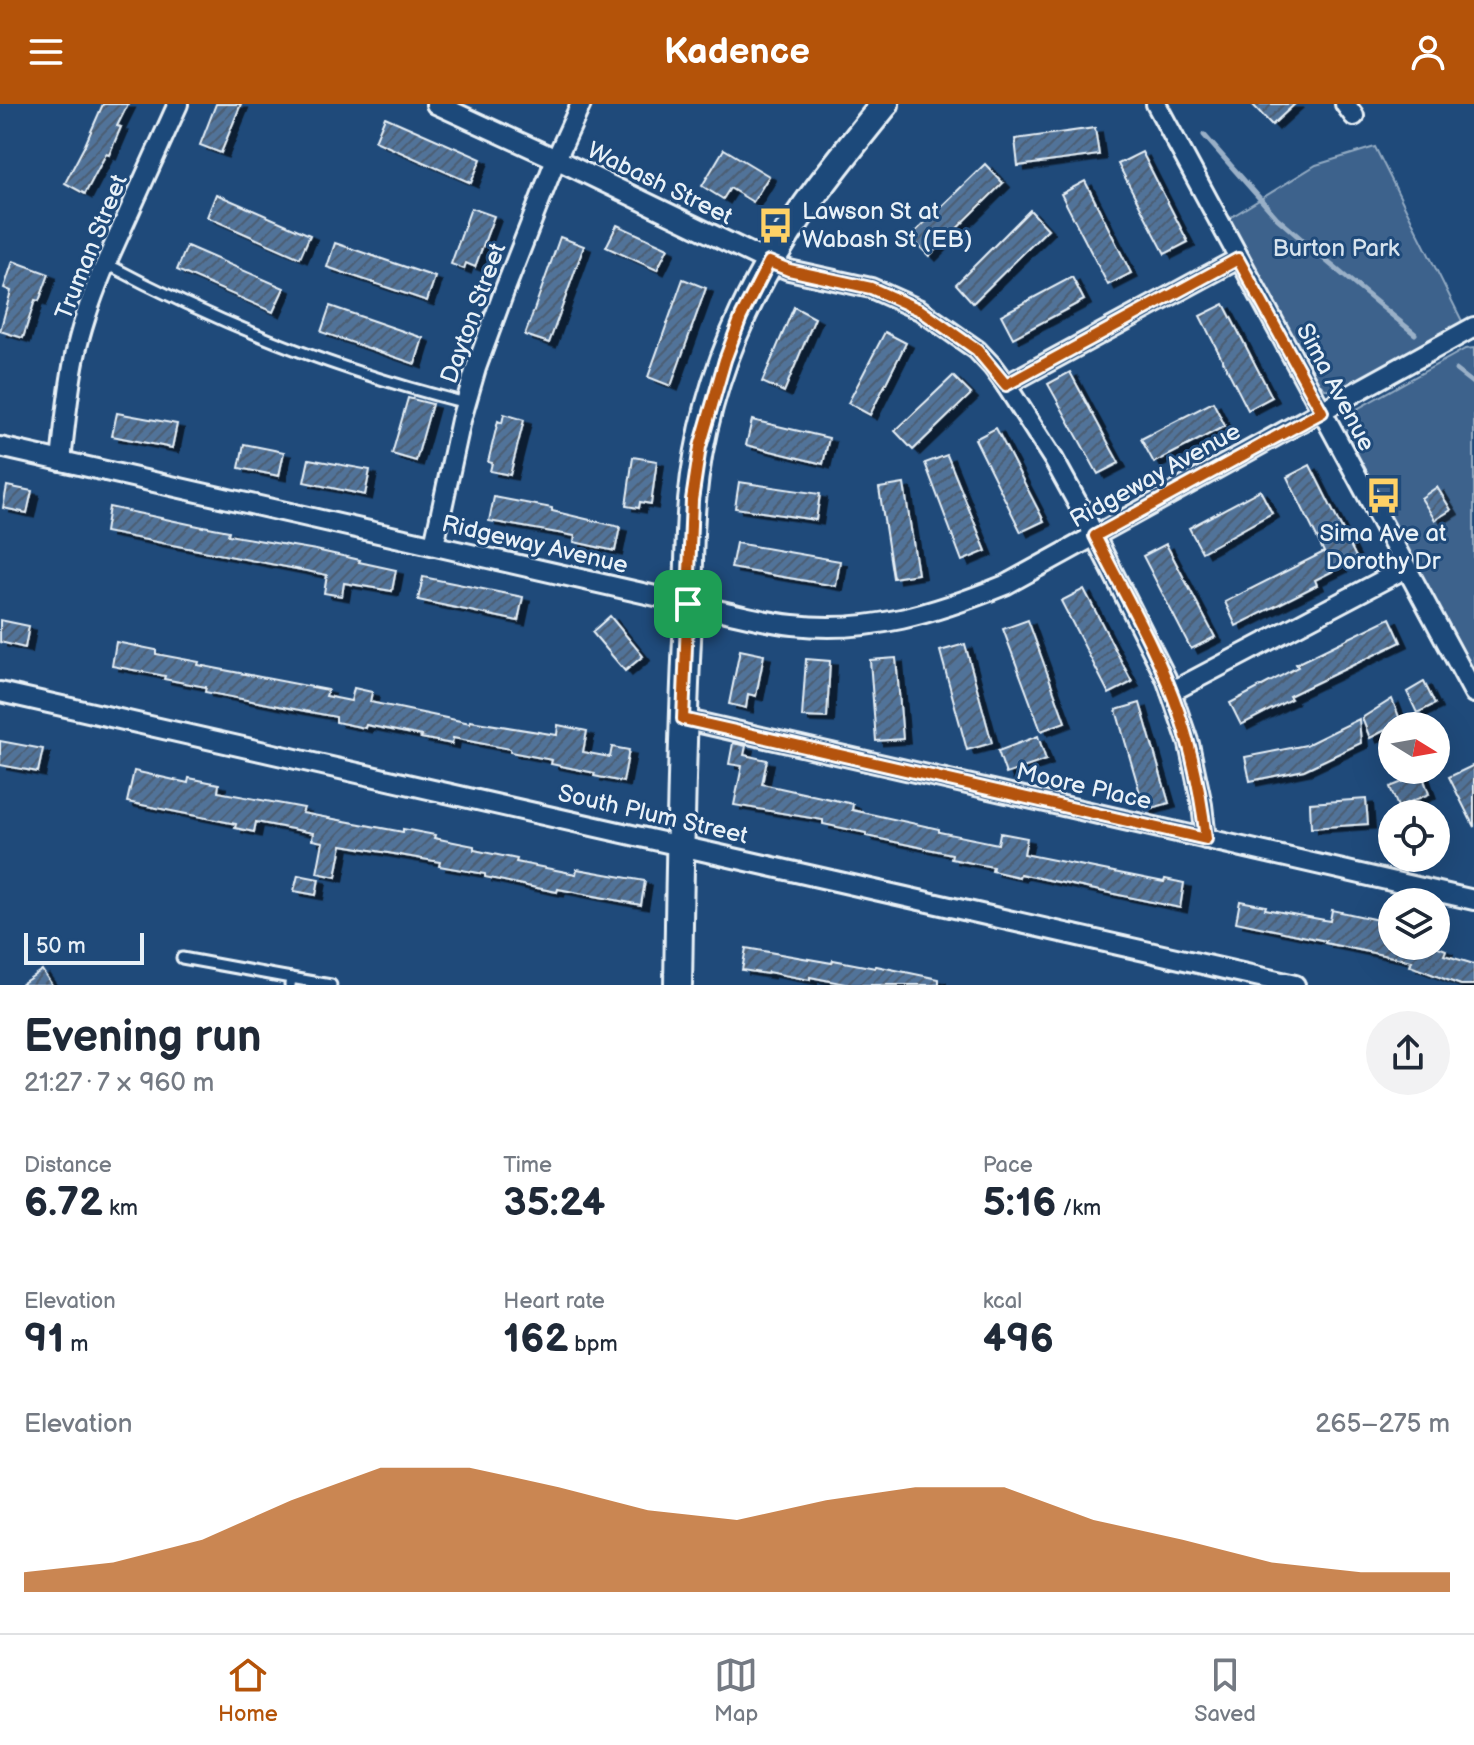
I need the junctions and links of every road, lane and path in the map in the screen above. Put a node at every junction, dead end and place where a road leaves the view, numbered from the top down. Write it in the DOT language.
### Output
graph roads {
  1 [pos="178,104"];
  2 [pos="436,104"];
  3 [pos="581,104"];
  4 [pos="885,104"];
  5 [pos="1156,104"];
  6 [pos="556,159"];
  7 [pos="1238,259"];
  8 [pos="769,262"];
  9 [pos="105,263"];
  10 [pos="1474,327"];
  11 [pos="1006,385"];
  12 [pos="466,403"];
  13 [pos="1322,412"];
  14 [pos="0,447"];
  15 [pos="61,461"];
  16 [pos="1095,536"];
  17 [pos="434,545"];
  18 [pos="1406,568"];
  19 [pos="688,604"];
  20 [pos="0,692"];
  21 [pos="1171,692"];
  22 [pos="1474,693"];
  23 [pos="683,719"];
  24 [pos="1206,839"];
  25 [pos="681,845"];
  26 [pos="1474,900"];
  27 [pos="182,958"];
  28 [pos="290,982"];
  29 [pos="331,985"];
  30 [pos="678,985"];
  31 [pos="1295,985"];
  1 -- 9 [label="street, Truman Street"];
  2 -- 6 [label="street, Wabash Street"];
  3 -- 6 [label="street, Dayton Street"];
  4 -- 8 [label="street"];
  5 -- 7 [label="street, Sima Avenue"];
  6 -- 8 [label="street, Wabash Street"];
  6 -- 12 [label="street, Dayton Street"];
  7 -- 11 [label="street"];
  7 -- 13 [label="street, Sima Avenue"];
  8 -- 11 [label="street, Wabash Street"];
  8 -- 19 [label="street"];
  9 -- 12 [label="lane"];
  9 -- 15 [label="street, Truman Street"];
  10 -- 13 [label="street, Ridgeway Avenue"];
  11 -- 16 [label="street, Wabash Street"];
  12 -- 17 [label="street, Dayton Street"];
  13 -- 16 [label="street, Ridgeway Avenue"];
  13 -- 18 [label="street, Sima Avenue"];
  14 -- 15 [label="street, Ridgeway Avenue"];
  15 -- 17 [label="street, Ridgeway Avenue"];
  16 -- 19 [label="street, Ridgeway Avenue"];
  16 -- 21 [label="street, Wabash Street"];
  17 -- 19 [label="street, Ridgeway Avenue"];
  18 -- 21 [label="street"];
  18 -- 22 [label="street, Sima Avenue"];
  19 -- 23 [label="street"];
  20 -- 25 [label="street, South Plum Street"];
  21 -- 24 [label="street, Wabash Street"];
  23 -- 24 [label="street, Moore Place"];
  23 -- 25 [label="street"];
  24 -- 26 [label="street, Moore Place"];
  25 -- 30 [label="street"];
  25 -- 31 [label="street, South Plum Street"];
  27 -- 28 [label="lane"];
  28 -- 29 [label="lane"];
}
